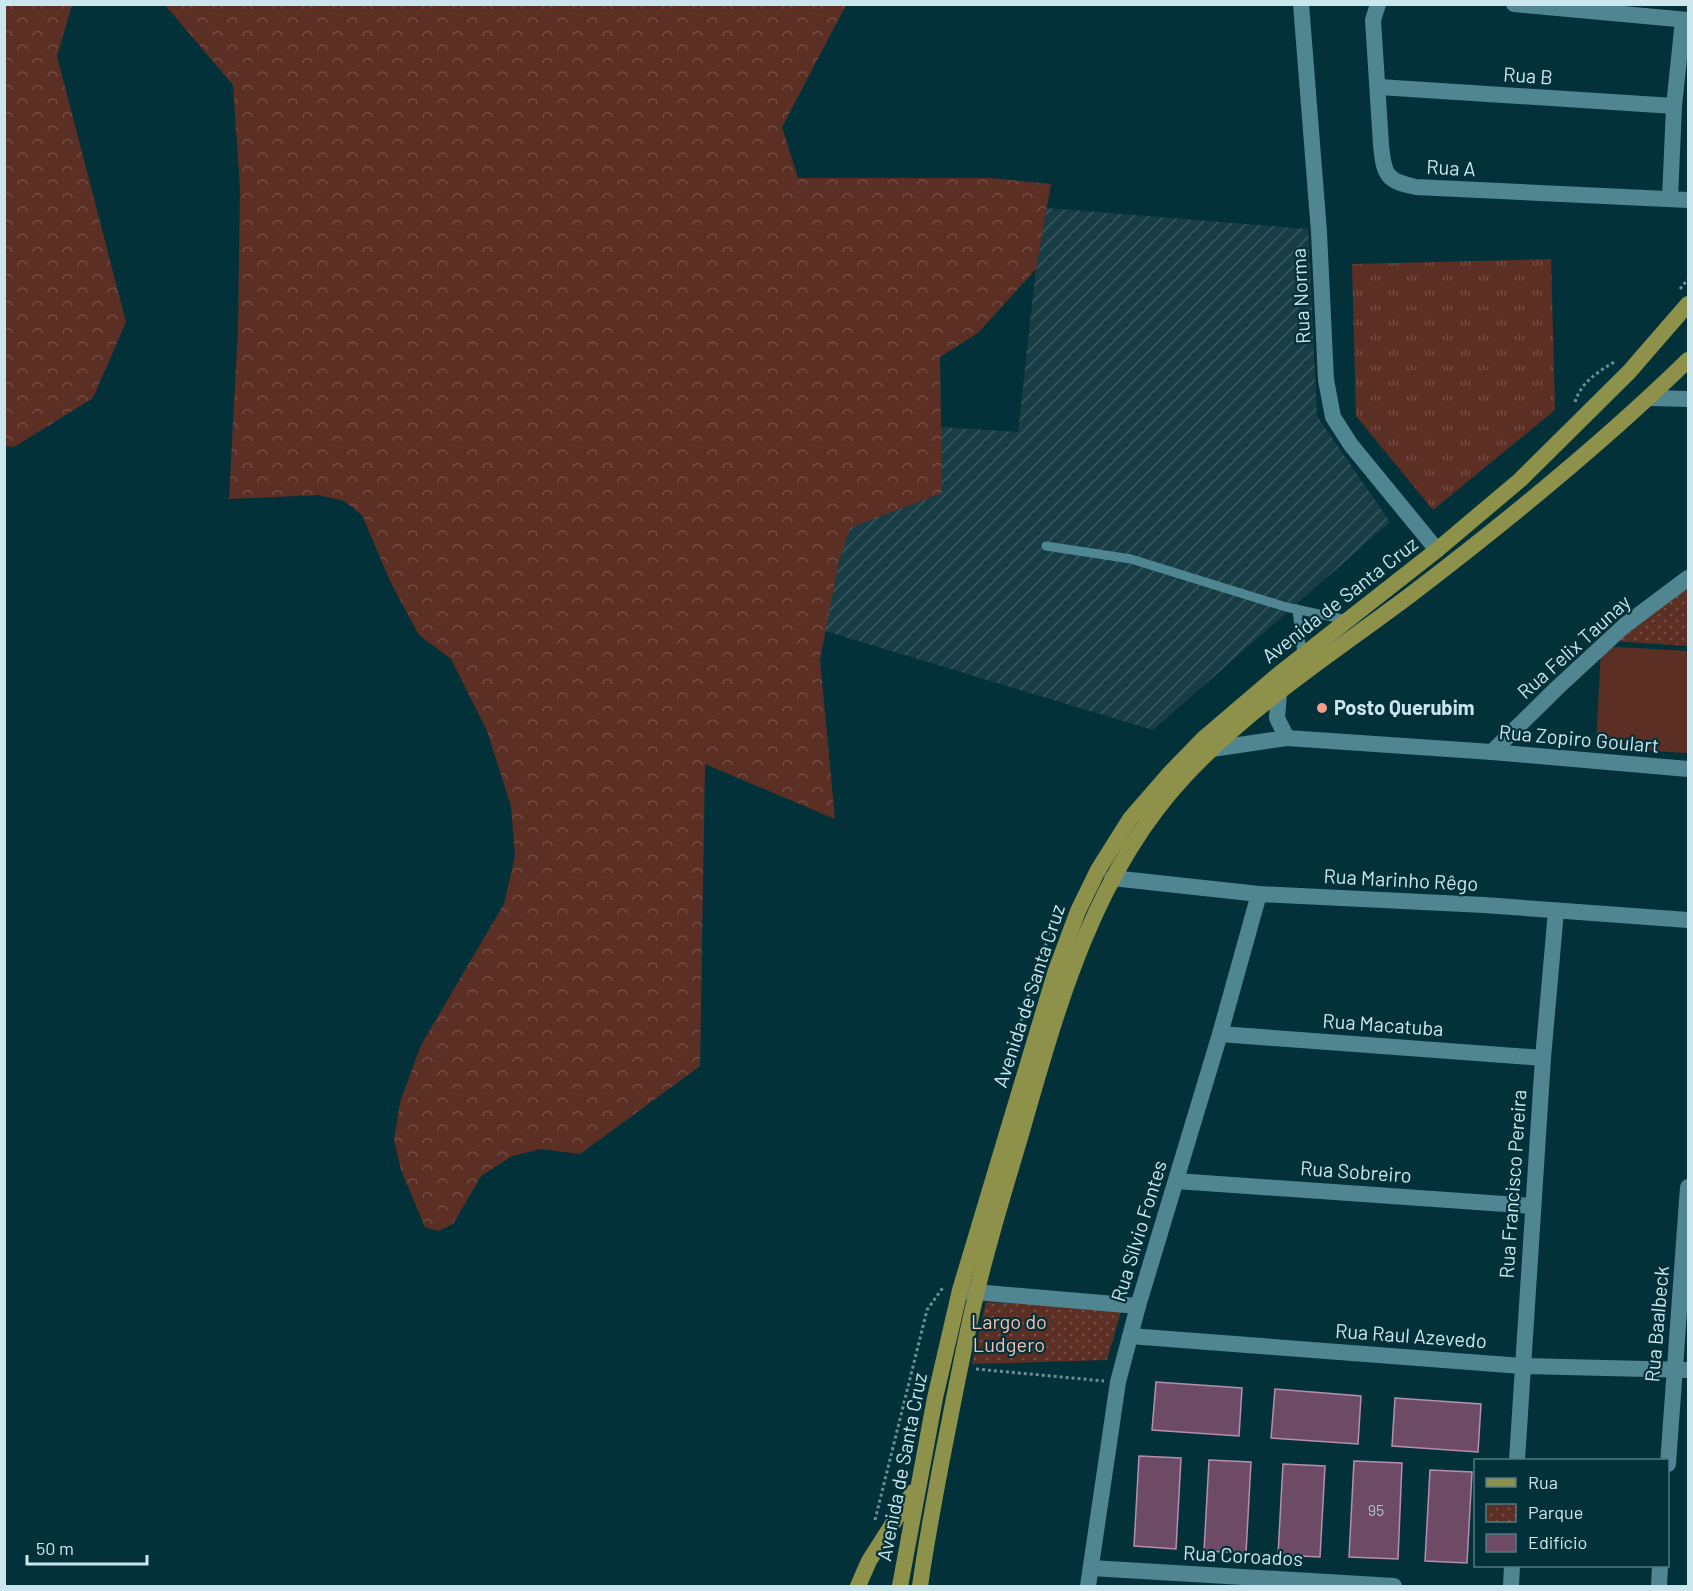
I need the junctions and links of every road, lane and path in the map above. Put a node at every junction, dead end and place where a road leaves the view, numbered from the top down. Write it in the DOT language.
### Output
graph roads {
  1 [pos="1301,4"];
  2 [pos="1378,4"];
  3 [pos="1514,4"];
  4 [pos="1686,20"];
  5 [pos="1379,87"];
  6 [pos="1674,106"];
  7 [pos="1670,199"];
  8 [pos="1689,200"];
  9 [pos="1689,304"];
  10 [pos="1689,360"];
  11 [pos="1650,398"];
  12 [pos="1689,399"];
  13 [pos="1046,546"];
  14 [pos="1437,550"];
  15 [pos="1689,578"];
  16 [pos="1297,609"];
  17 [pos="1347,620"];
  18 [pos="1302,655"];
  19 [pos="1279,693"];
  20 [pos="1287,738"];
  21 [pos="1212,749"];
  22 [pos="1492,752"];
  23 [pos="1689,769"];
  24 [pos="1112,878"];
  25 [pos="1259,894"];
  26 [pos="1556,910"];
  27 [pos="1689,920"];
  28 [pos="1220,1034"];
  29 [pos="1543,1058"];
  30 [pos="1176,1181"];
  31 [pos="1689,1187"];
  32 [pos="1533,1206"];
  33 [pos="968,1292"];
  34 [pos="1138,1306"];
  35 [pos="1130,1336"];
  36 [pos="1522,1366"];
  37 [pos="959,1368"];
  38 [pos="1681,1369"];
  39 [pos="1118,1382"];
  40 [pos="1517,1459"];
  41 [pos="1669,1459"];
  42 [pos="922,1469"];
  43 [pos="1512,1567"];
  44 [pos="1660,1567"];
  45 [pos="1090,1568"];
  46 [pos="858,1587"];
  47 [pos="900,1587"];
  48 [pos="920,1587"];
  49 [pos="1088,1587"];
  50 [pos="1394,1587"];
  51 [pos="1511,1587"];
  52 [pos="1659,1587"];
  1 -- 14 [label="street, Rua Norma"];
  2 -- 5 [label="street, Rua A"];
  3 -- 4 [label="street"];
  4 -- 6 [label="street"];
  5 -- 6 [label="street, Rua B"];
  5 -- 7 [label="street, Rua A"];
  6 -- 7 [label="street"];
  7 -- 8 [label="street, Rua A"];
  9 -- 14 [label="main road, Avenida de Santa Cruz"];
  10 -- 11 [label="main road, Avenida de Santa Cruz"];
  11 -- 12 [label="street"];
  11 -- 19 [label="main road, Avenida de Santa Cruz"];
  13 -- 16 [label="lane"];
  14 -- 17 [label="main road, Avenida de Santa Cruz"];
  15 -- 22 [label="street, Rua Felix Taunay"];
  16 -- 17 [label="lane"];
  16 -- 18 [label="lane"];
  17 -- 18 [label="main road, Avenida de Santa Cruz"];
  18 -- 33 [label="main road, Avenida de Santa Cruz"];
  19 -- 20 [label="street"];
  19 -- 21 [label="main road, Avenida de Santa Cruz"];
  20 -- 21 [label="street, Rua Zopiro Goulart"];
  20 -- 22 [label="street, Rua Zopiro Goulart"];
  21 -- 24 [label="main road, Avenida de Santa Cruz"];
  22 -- 23 [label="street, Rua Zopiro Goulart"];
  24 -- 25 [label="street, Rua Marinho Rêgo"];
  24 -- 33 [label="main road, Avenida de Santa Cruz"];
  25 -- 26 [label="street, Rua Marinho Rêgo"];
  25 -- 28 [label="street, Rua Sílvio Fontes"];
  26 -- 27 [label="street, Rua Marinho Rêgo"];
  26 -- 29 [label="street, Rua Francisco Pereira"];
  28 -- 29 [label="street, Rua Macatuba"];
  28 -- 30 [label="street, Rua Sílvio Fontes"];
  29 -- 32 [label="street, Rua Francisco Pereira"];
  30 -- 32 [label="street, Rua Sobreiro"];
  30 -- 34 [label="street, Rua Sílvio Fontes"];
  31 -- 38 [label="street, Rua Baalbeck"];
  32 -- 36 [label="street, Rua Francisco Pereira"];
  33 -- 34 [label="street"];
  33 -- 37 [label="main road, Avenida de Santa Cruz"];
  33 -- 42 [label="main road, Avenida de Santa Cruz"];
  34 -- 35 [label="street, Rua Sílvio Fontes"];
  35 -- 36 [label="street, Rua Raul Azevedo"];
  35 -- 39 [label="street, Rua Sílvio Fontes"];
  36 -- 38 [label="street, Rua Raul Azevedo"];
  36 -- 40 [label="street, Rua Francisco Pereira"];
  37 -- 39 [label="path"];
  37 -- 48 [label="main road, Avenida de Santa Cruz"];
  38 -- 41 [label="street, Rua Baalbeck"];
  39 -- 45 [label="street, Rua Sílvio Fontes"];
  42 -- 46 [label="main road"];
  42 -- 47 [label="main road, Avenida de Santa Cruz"];
  43 -- 51 [label="street"];
  44 -- 52 [label="street"];
  45 -- 49 [label="street, Rua Sílvio Fontes"];
  45 -- 50 [label="street, Rua Coroados"];
}
